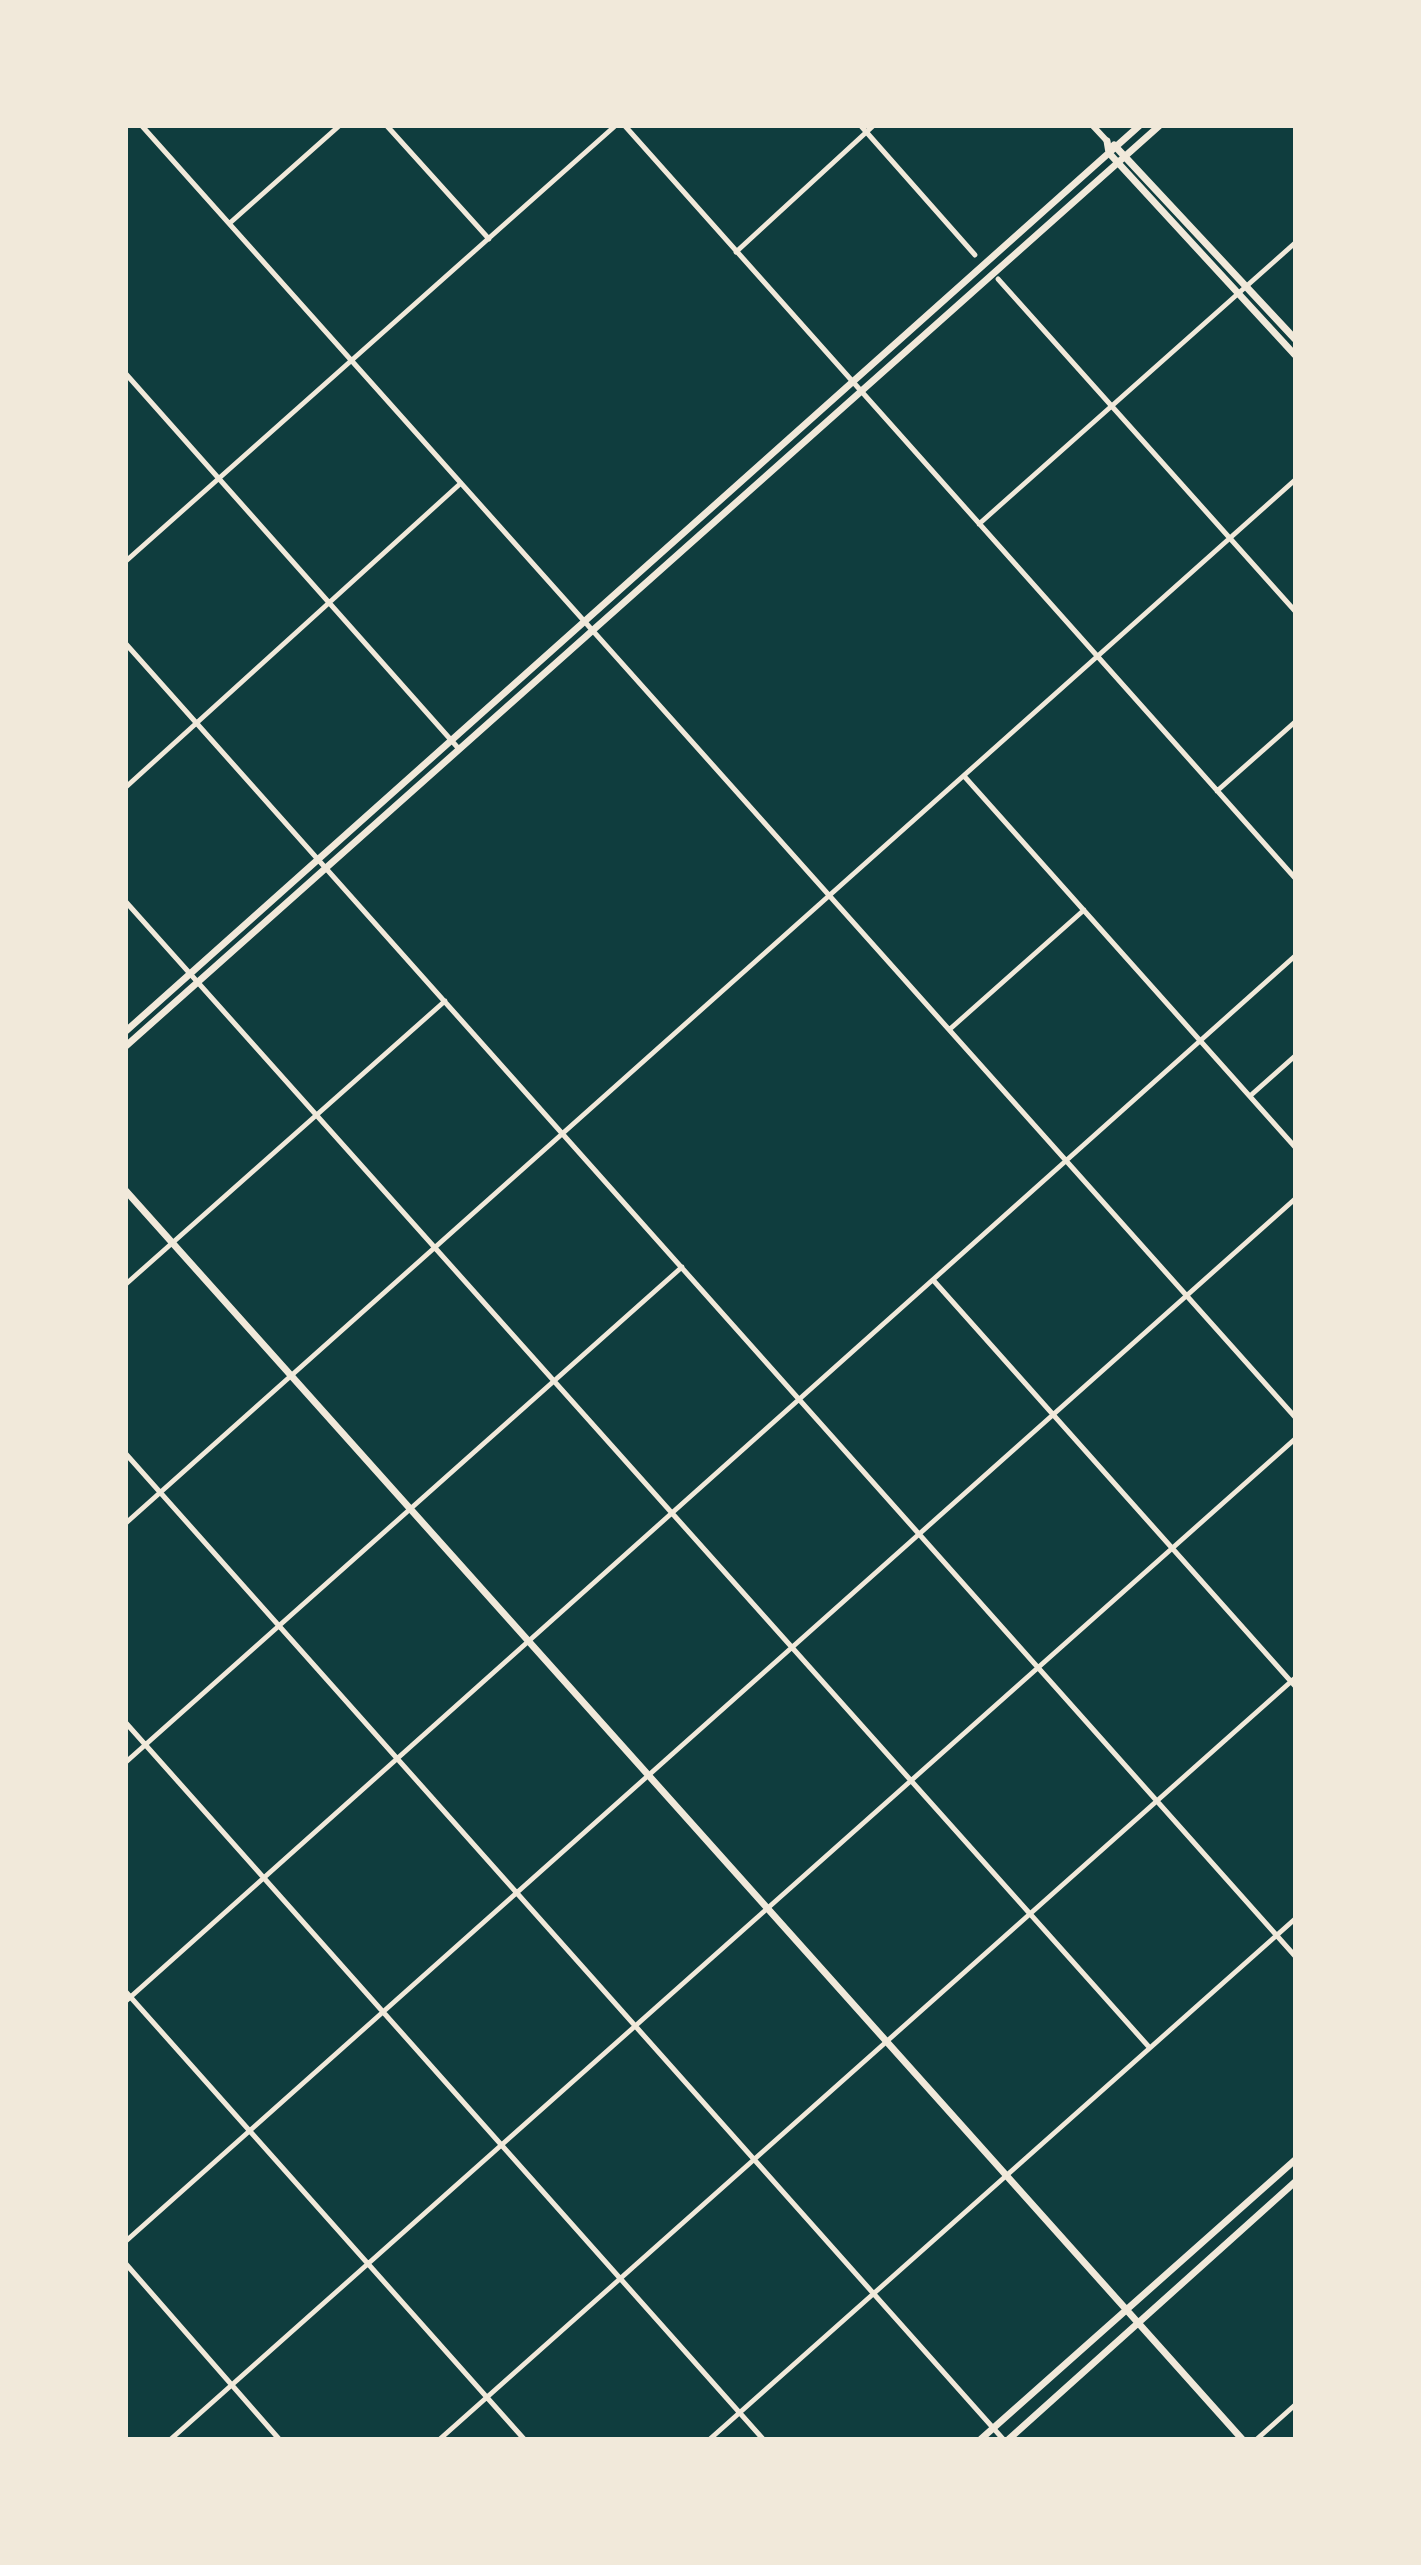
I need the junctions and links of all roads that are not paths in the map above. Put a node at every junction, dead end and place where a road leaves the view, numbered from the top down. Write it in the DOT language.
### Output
graph roads {
  1 [pos="142,126"];
  2 [pos="339,126"];
  3 [pos="387,126"];
  4 [pos="615,126"];
  5 [pos="625,126"];
  6 [pos="861,126"];
  7 [pos="873,126"];
  8 [pos="1093,126"];
  9 [pos="1139,126"];
  10 [pos="1159,126"];
  11 [pos="866,132"];
  12 [pos="1107,141"];
  13 [pos="1117,146"];
  14 [pos="1109,153"];
  15 [pos="1126,155"];
  16 [pos="1118,163"];
  17 [pos="231,222"];
  18 [pos="489,239"];
  19 [pos="1295,243"];
  20 [pos="736,252"];
  21 [pos="975,255"];
  22 [pos="998,279"];
  23 [pos="1246,286"];
  24 [pos="1238,294"];
  25 [pos="1295,339"];
  26 [pos="1295,355"];
  27 [pos="353,359"];
  28 [pos="126,374"];
  29 [pos="852,382"];
  30 [pos="860,391"];
  31 [pos="1111,406"];
  32 [pos="219,478"];
  33 [pos="1295,480"];
  34 [pos="461,483"];
  35 [pos="979,524"];
  36 [pos="1230,538"];
  37 [pos="126,561"];
  38 [pos="329,602"];
  39 [pos="1295,611"];
  40 [pos="583,621"];
  41 [pos="592,630"];
  42 [pos="126,644"];
  43 [pos="1098,657"];
  44 [pos="1295,722"];
  45 [pos="196,724"];
  46 [pos="451,741"];
  47 [pos="459,749"];
  48 [pos="964,776"];
  49 [pos="126,787"];
  50 [pos="1217,791"];
  51 [pos="318,858"];
  52 [pos="326,868"];
  53 [pos="1295,878"];
  54 [pos="831,895"];
  55 [pos="126,902"];
  56 [pos="1084,910"];
  57 [pos="1295,956"];
  58 [pos="189,974"];
  59 [pos="197,984"];
  60 [pos="445,1001"];
  61 [pos="950,1029"];
  62 [pos="126,1031"];
  63 [pos="1200,1041"];
  64 [pos="126,1046"];
  65 [pos="1295,1056"];
  66 [pos="1250,1096"];
  67 [pos="316,1115"];
  68 [pos="563,1134"];
  69 [pos="1295,1147"];
  70 [pos="1067,1161"];
  71 [pos="126,1191"];
  72 [pos="1295,1199"];
  73 [pos="174,1242"];
  74 [pos="435,1248"];
  75 [pos="682,1267"];
  76 [pos="934,1281"];
  77 [pos="126,1284"];
  78 [pos="1187,1295"];
  79 [pos="293,1375"];
  80 [pos="554,1381"];
  81 [pos="801,1401"];
  82 [pos="1054,1415"];
  83 [pos="1295,1417"];
  84 [pos="1295,1439"];
  85 [pos="126,1454"];
  86 [pos="160,1493"];
  87 [pos="411,1508"];
  88 [pos="673,1514"];
  89 [pos="126,1523"];
  90 [pos="920,1534"];
  91 [pos="1173,1548"];
  92 [pos="279,1626"];
  93 [pos="530,1641"];
  94 [pos="792,1648"];
  95 [pos="1038,1668"];
  96 [pos="1294,1682"];
  97 [pos="126,1723"];
  98 [pos="145,1745"];
  99 [pos="398,1759"];
  100 [pos="126,1762"];
  101 [pos="649,1775"];
  102 [pos="911,1781"];
  103 [pos="1157,1801"];
  104 [pos="264,1878"];
  105 [pos="517,1893"];
  106 [pos="768,1908"];
  107 [pos="1030,1914"];
  108 [pos="1295,1919"];
  109 [pos="1276,1935"];
  110 [pos="1295,1956"];
  111 [pos="128,1996"];
  112 [pos="383,2012"];
  113 [pos="635,2026"];
  114 [pos="887,2041"];
  115 [pos="1149,2047"];
  116 [pos="249,2130"];
  117 [pos="502,2145"];
  118 [pos="754,2159"];
  119 [pos="1295,2160"];
  120 [pos="1007,2175"];
  121 [pos="1295,2182"];
  122 [pos="126,2241"];
  123 [pos="126,2264"];
  124 [pos="368,2264"];
  125 [pos="620,2278"];
  126 [pos="873,2294"];
  127 [pos="1127,2310"];
  128 [pos="1138,2322"];
  129 [pos="230,2386"];
  130 [pos="487,2397"];
  131 [pos="1295,2405"];
  132 [pos="740,2412"];
  133 [pos="993,2428"];
  134 [pos="171,2439"];
  135 [pos="279,2439"];
  136 [pos="440,2439"];
  137 [pos="524,2439"];
  138 [pos="710,2439"];
  139 [pos="763,2439"];
  140 [pos="981,2439"];
  141 [pos="1003,2439"];
  142 [pos="1009,2439"];
  143 [pos="1242,2439"];
  144 [pos="1257,2439"];
  1 -- 17 [label="street"];
  2 -- 17 [label="street"];
  3 -- 18 [label="street"];
  4 -- 18 [label="street"];
  5 -- 20 [label="street"];
  6 -- 11 [label="street"];
  7 -- 11 [label="street"];
  8 -- 12 [label="street"];
  9 -- 13 [label="main road"];
  10 -- 15 [label="main road"];
  11 -- 20 [label="street"];
  11 -- 21 [label="street"];
  12 -- 13 [label="main road"];
  12 -- 14 [label="main road"];
  13 -- 14 [label="main road"];
  13 -- 15 [label="main road"];
  14 -- 16 [label="main road"];
  14 -- 29 [label="main road"];
  15 -- 16 [label="main road"];
  15 -- 23 [label="main road"];
  16 -- 24 [label="main road"];
  16 -- 30 [label="main road"];
  17 -- 27 [label="street"];
  18 -- 27 [label="street"];
  19 -- 23 [label="street"];
  20 -- 29 [label="street"];
  22 -- 31 [label="street"];
  23 -- 24 [label="street"];
  23 -- 25 [label="main road"];
  24 -- 26 [label="main road"];
  24 -- 31 [label="street"];
  27 -- 32 [label="street"];
  27 -- 34 [label="street"];
  28 -- 32 [label="street"];
  29 -- 30 [label="street"];
  29 -- 40 [label="main road"];
  30 -- 35 [label="street"];
  30 -- 41 [label="main road"];
  31 -- 35 [label="street"];
  31 -- 36 [label="street"];
  32 -- 37 [label="street"];
  32 -- 38 [label="street"];
  33 -- 36 [label="street"];
  34 -- 38 [label="street"];
  34 -- 40 [label="street"];
  35 -- 43 [label="street"];
  36 -- 39 [label="street"];
  36 -- 43 [label="street"];
  38 -- 45 [label="street"];
  38 -- 46 [label="street"];
  40 -- 41 [label="street"];
  40 -- 46 [label="main road"];
  41 -- 47 [label="main road"];
  41 -- 54 [label="street"];
  42 -- 45 [label="street"];
  43 -- 48 [label="street"];
  43 -- 50 [label="street"];
  44 -- 50 [label="street"];
  45 -- 49 [label="street"];
  45 -- 51 [label="street"];
  46 -- 47 [label="street"];
  46 -- 51 [label="main road"];
  47 -- 52 [label="main road"];
  48 -- 54 [label="street"];
  48 -- 56 [label="street"];
  50 -- 53 [label="street"];
  51 -- 52 [label="street"];
  51 -- 58 [label="main road"];
  52 -- 59 [label="main road"];
  52 -- 60 [label="street"];
  54 -- 61 [label="street"];
  54 -- 68 [label="street"];
  55 -- 58 [label="street"];
  56 -- 61 [label="street"];
  56 -- 63 [label="street"];
  57 -- 63 [label="street"];
  58 -- 59 [label="street"];
  58 -- 62 [label="main road"];
  59 -- 64 [label="main road"];
  59 -- 67 [label="street"];
  60 -- 67 [label="street"];
  60 -- 68 [label="street"];
  61 -- 70 [label="street"];
  63 -- 66 [label="street"];
  63 -- 70 [label="street"];
  65 -- 66 [label="street"];
  66 -- 69 [label="street"];
  67 -- 73 [label="street"];
  67 -- 74 [label="street"];
  68 -- 74 [label="street"];
  68 -- 75 [label="street"];
  70 -- 76 [label="street"];
  70 -- 78 [label="street"];
  71 -- 73 [label="main road"];
  72 -- 78 [label="street"];
  73 -- 77 [label="street"];
  73 -- 79 [label="main road"];
  74 -- 79 [label="street"];
  74 -- 80 [label="street"];
  75 -- 80 [label="street"];
  75 -- 81 [label="street"];
  76 -- 81 [label="street"];
  76 -- 82 [label="street"];
  78 -- 82 [label="street"];
  78 -- 83 [label="street"];
  79 -- 86 [label="street"];
  79 -- 87 [label="main road"];
  80 -- 87 [label="street"];
  80 -- 88 [label="street"];
  81 -- 88 [label="street"];
  81 -- 90 [label="street"];
  82 -- 90 [label="street"];
  82 -- 91 [label="street"];
  84 -- 91 [label="street"];
  85 -- 86 [label="street"];
  86 -- 89 [label="street"];
  86 -- 92 [label="street"];
  87 -- 92 [label="street"];
  87 -- 93 [label="main road"];
  88 -- 93 [label="street"];
  88 -- 94 [label="street"];
  90 -- 94 [label="street"];
  90 -- 95 [label="street"];
  91 -- 95 [label="street"];
  91 -- 96 [label="street"];
  92 -- 98 [label="street"];
  92 -- 99 [label="street"];
  93 -- 99 [label="street"];
  93 -- 101 [label="main road"];
  94 -- 101 [label="street"];
  94 -- 102 [label="street"];
  95 -- 102 [label="street"];
  95 -- 103 [label="street"];
  96 -- 103 [label="street"];
  97 -- 98 [label="street"];
  98 -- 100 [label="street"];
  98 -- 104 [label="street"];
  99 -- 104 [label="street"];
  99 -- 105 [label="street"];
  101 -- 105 [label="street"];
  101 -- 106 [label="main road"];
  102 -- 106 [label="street"];
  102 -- 107 [label="street"];
  103 -- 107 [label="street"];
  103 -- 109 [label="street"];
  104 -- 111 [label="street"];
  104 -- 112 [label="street"];
  105 -- 112 [label="street"];
  105 -- 113 [label="street"];
  106 -- 113 [label="street"];
  106 -- 114 [label="main road"];
  107 -- 114 [label="street"];
  107 -- 115 [label="street"];
  108 -- 109 [label="street"];
  109 -- 110 [label="street"];
  109 -- 115 [label="street"];
  111 -- 116 [label="street"];
  112 -- 116 [label="street"];
  112 -- 117 [label="street"];
  113 -- 117 [label="street"];
  113 -- 118 [label="street"];
  114 -- 118 [label="street"];
  114 -- 120 [label="main road"];
  115 -- 120 [label="street"];
  116 -- 122 [label="street"];
  116 -- 124 [label="street"];
  117 -- 124 [label="street"];
  117 -- 125 [label="street"];
  118 -- 125 [label="street"];
  118 -- 126 [label="street"];
  119 -- 127 [label="main road"];
  120 -- 126 [label="street"];
  120 -- 127 [label="main road"];
  121 -- 128 [label="main road"];
  123 -- 129 [label="street"];
  124 -- 129 [label="street"];
  124 -- 130 [label="street"];
  125 -- 130 [label="street"];
  125 -- 132 [label="street"];
  126 -- 132 [label="street"];
  126 -- 133 [label="street"];
  127 -- 128 [label="main road"];
  127 -- 133 [label="main road"];
  128 -- 142 [label="main road"];
  128 -- 143 [label="main road"];
  129 -- 134 [label="street"];
  129 -- 135 [label="street"];
  130 -- 136 [label="street"];
  130 -- 137 [label="street"];
  131 -- 144 [label="street"];
  132 -- 138 [label="street"];
  132 -- 139 [label="street"];
  133 -- 140 [label="main road"];
  133 -- 141 [label="street"];
}
